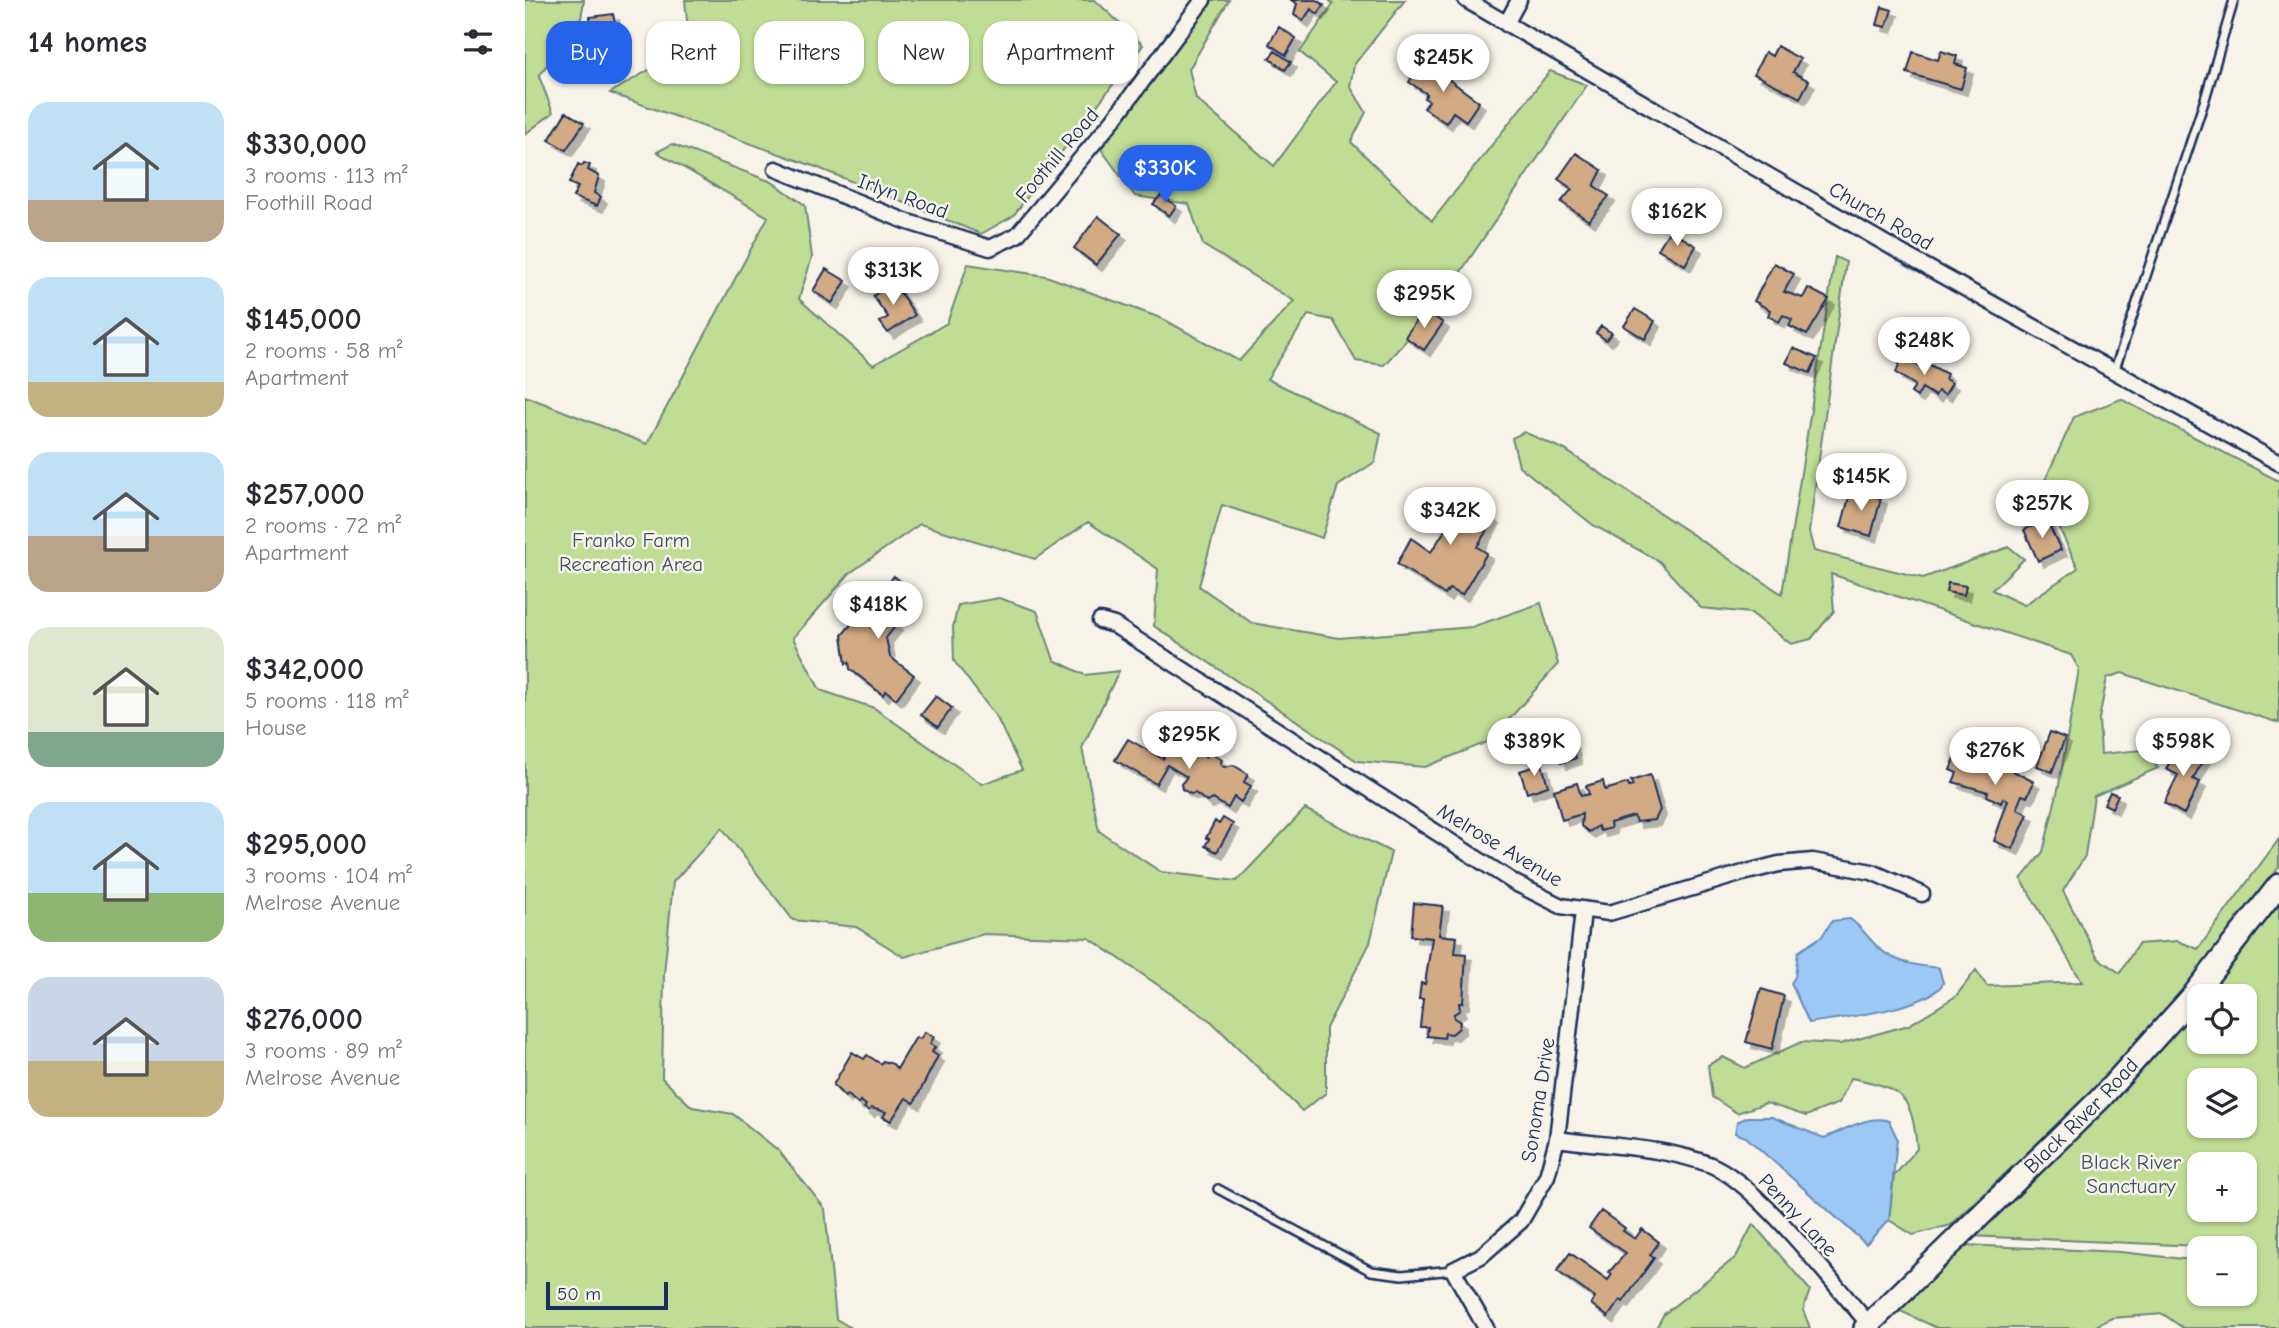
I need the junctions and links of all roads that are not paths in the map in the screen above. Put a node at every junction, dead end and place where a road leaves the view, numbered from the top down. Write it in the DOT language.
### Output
graph roads {
  1 [pos="1203,0"];
  2 [pos="1466,0"];
  3 [pos="1519,0"];
  4 [pos="2234,0"];
  5 [pos="1506,24"];
  6 [pos="776,169"];
  7 [pos="1017,235"];
  8 [pos="2115,372"];
  9 [pos="2279,463"];
  10 [pos="1100,621"];
  11 [pos="2279,885"];
  12 [pos="1922,894"];
  13 [pos="1583,911"];
  14 [pos="1557,1139"];
  15 [pos="1218,1189"];
  16 [pos="1453,1270"];
  17 [pos="1867,1326"];
  18 [pos="1486,1328"];
  1 -- 7 [label="street, Foothill Road"];
  2 -- 5 [label="street, Church Road"];
  3 -- 5 [label="street"];
  4 -- 8 [label="lane"];
  5 -- 8 [label="street, Church Road"];
  6 -- 7 [label="street, Irlyn Road"];
  8 -- 9 [label="street, Church Road"];
  10 -- 13 [label="street, Melrose Avenue"];
  11 -- 17 [label="street, Black River Road"];
  12 -- 13 [label="street, Melrose Avenue"];
  13 -- 14 [label="street, Sonoma Drive"];
  14 -- 16 [label="street, Sonoma Drive"];
  14 -- 17 [label="street, Penny Lane"];
  15 -- 16 [label="lane"];
  16 -- 18 [label="street"];
}
